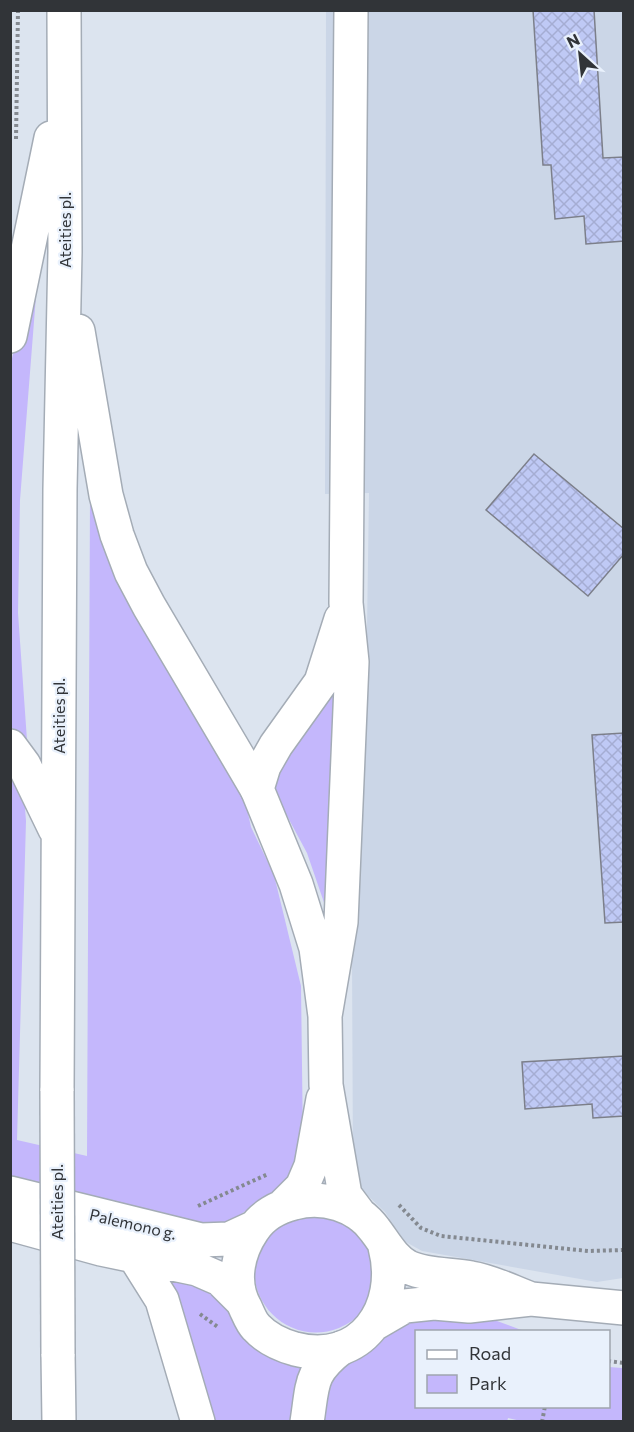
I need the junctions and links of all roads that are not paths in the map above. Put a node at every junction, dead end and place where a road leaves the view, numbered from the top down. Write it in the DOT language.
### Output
graph roads {
  1 [pos="64,10"];
  2 [pos="351,10"];
  3 [pos="65,65"];
  4 [pos="65,252"];
  5 [pos="10,336"];
  6 [pos="346,603"];
  7 [pos="10,746"];
  8 [pos="257,789"];
  9 [pos="58,835"];
  10 [pos="325,1016"];
  11 [pos="326,1086"];
  12 [pos="10,1193"];
  13 [pos="284,1205"];
  14 [pos="360,1215"];
  15 [pos="10,1224"];
  16 [pos="255,1227"];
  17 [pos="385,1247"];
  18 [pos="135,1257"];
  19 [pos="531,1299"];
  20 [pos="241,1300"];
  21 [pos="624,1308"];
  22 [pos="374,1324"];
  23 [pos="341,1348"];
  24 [pos="59,1422"];
  25 [pos="198,1422"];
  26 [pos="307,1422"];
  1 -- 3 [label="main road, Ateities pl."];
  2 -- 6 [label="main road"];
  3 -- 4 [label="main road, Ateities pl."];
  3 -- 5 [label="main road"];
  4 -- 8 [label="main road"];
  4 -- 9 [label="main road, Ateities pl."];
  6 -- 8 [label="main road"];
  6 -- 10 [label="main road"];
  7 -- 9 [label="main road"];
  8 -- 10 [label="main road"];
  9 -- 24 [label="main road, Ateities pl., bridge"];
  10 -- 11 [label="main road"];
  11 -- 13 [label="main road"];
  11 -- 14 [label="main road"];
  12 -- 16 [label="main road, Palemono g."];
  13 -- 14 [label="main road"];
  13 -- 16 [label="main road"];
  14 -- 17 [label="main road"];
  15 -- 18 [label="main road, Palemono g."];
  16 -- 20 [label="main road"];
  17 -- 19 [label="main road"];
  17 -- 22 [label="main road"];
  18 -- 20 [label="main road, Palemono g."];
  18 -- 25 [label="main road"];
  19 -- 21 [label="main road"];
  19 -- 22 [label="main road"];
  20 -- 23 [label="main road"];
  22 -- 23 [label="main road"];
  23 -- 26 [label="main road"];
}
